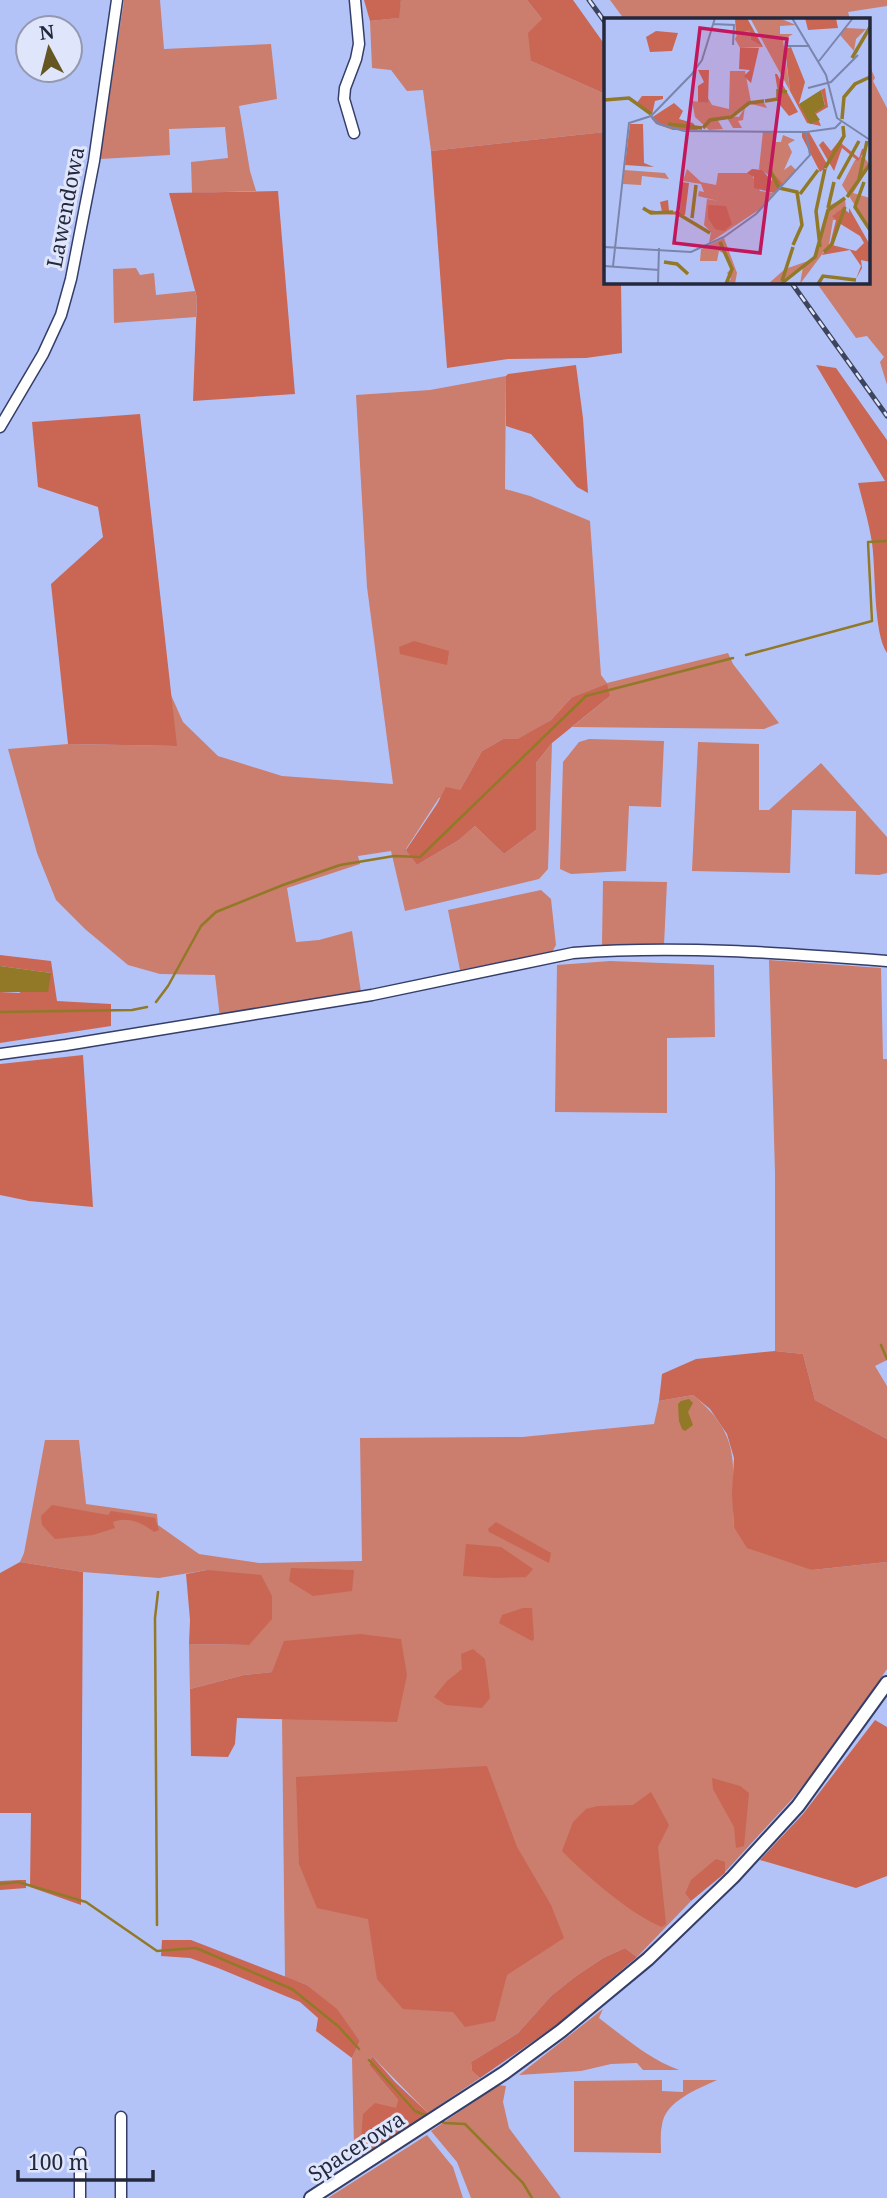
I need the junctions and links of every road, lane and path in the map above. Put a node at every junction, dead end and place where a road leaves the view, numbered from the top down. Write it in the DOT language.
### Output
graph roads {
  1 [pos="117,0"];
  2 [pos="355,0"];
  3 [pos="354,133"];
  4 [pos="0,427"];
  5 [pos="887,961"];
  6 [pos="0,1054"];
  7 [pos="887,1683"];
  8 [pos="121,2117"];
  9 [pos="80,2153"];
  10 [pos="80,2198"];
  11 [pos="121,2198"];
  12 [pos="311,2198"];
  1 -- 4 [label="street, Lawendowa"];
  2 -- 3 [label="street"];
  5 -- 6 [label="street"];
  7 -- 12 [label="street, Spacerowa"];
  8 -- 11 [label="street"];
  9 -- 10 [label="street"];
}
